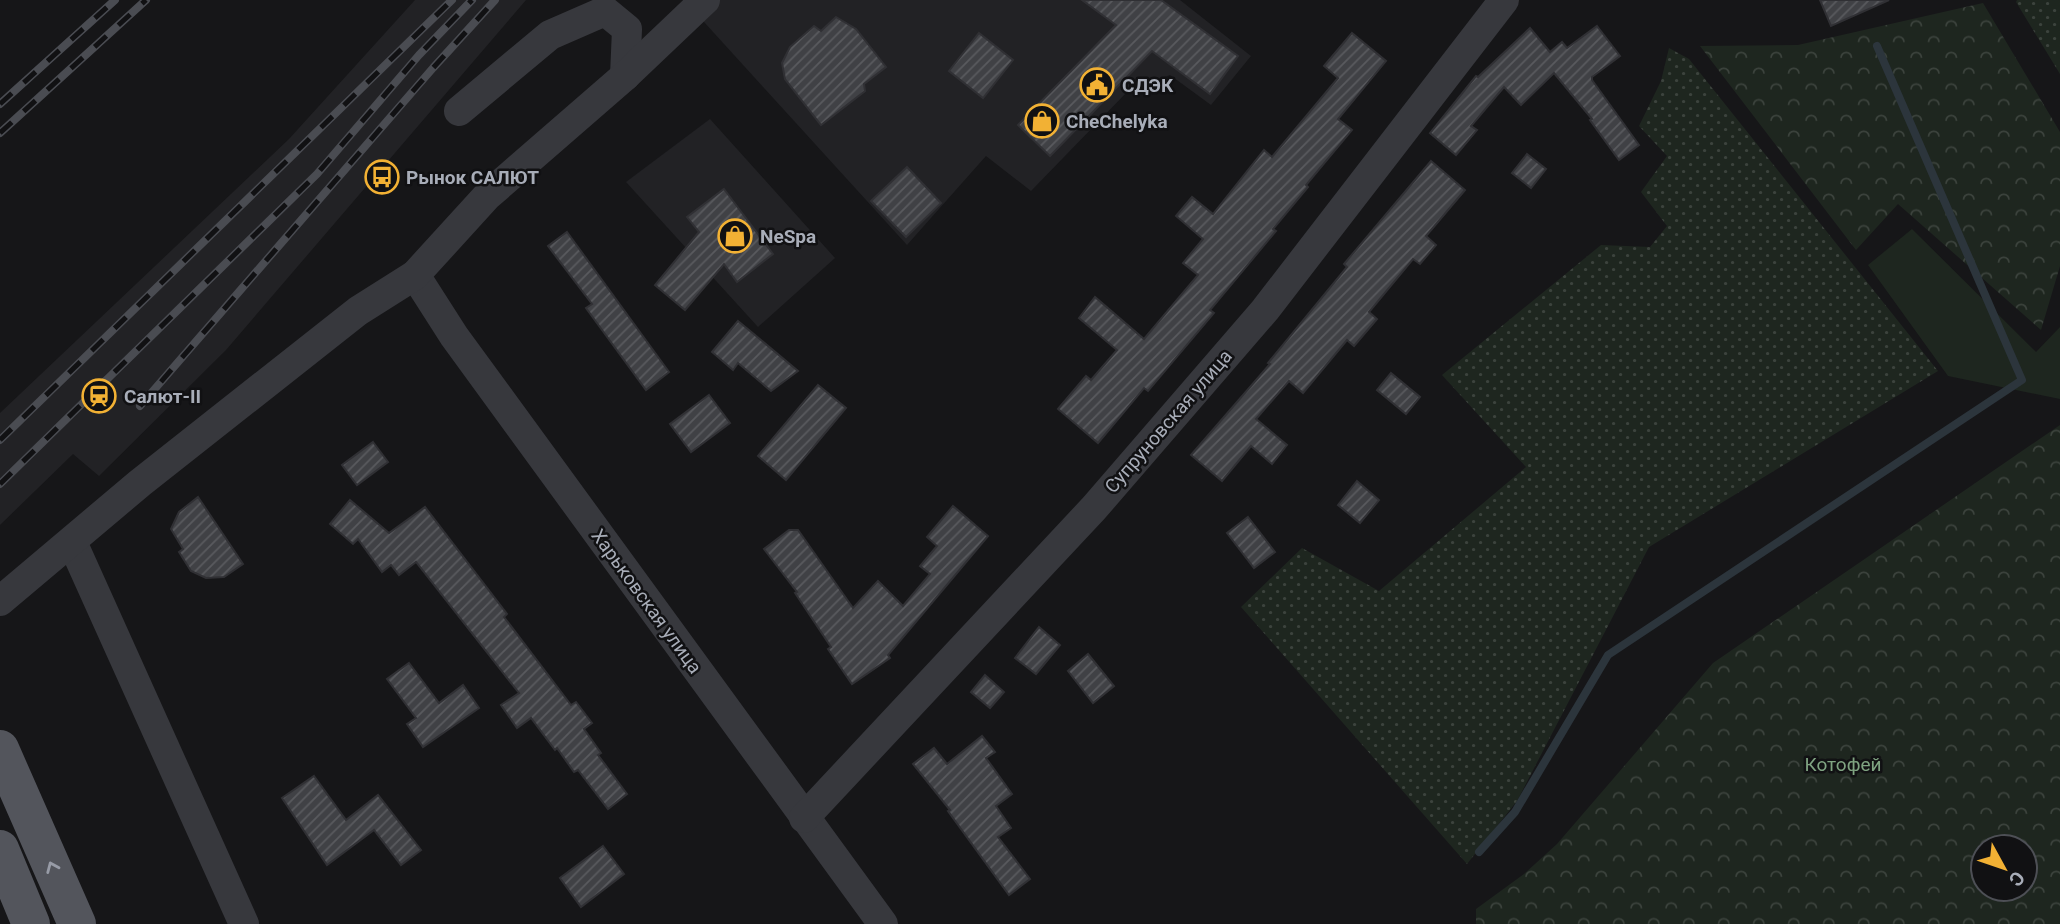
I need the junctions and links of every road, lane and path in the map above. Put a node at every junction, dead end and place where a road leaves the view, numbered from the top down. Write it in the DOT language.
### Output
graph roads {
  1 [pos="705,0"];
  2 [pos="1504,0"];
  3 [pos="625,76"];
  4 [pos="459,111"];
  5 [pos="415,275"];
  6 [pos="72,542"];
  7 [pos="0,601"];
  8 [pos="0,749"];
  9 [pos="804,818"];
  10 [pos="0,849"];
  11 [pos="31,924"];
  12 [pos="76,924"];
  13 [pos="244,924"];
  14 [pos="883,924"];
  1 -- 3 [label="street"];
  2 -- 9 [label="street, Супруновская улица"];
  3 -- 4 [label="street"];
  3 -- 5 [label="street"];
  5 -- 6 [label="street"];
  5 -- 9 [label="street, Харьковская улица"];
  6 -- 7 [label="street"];
  6 -- 13 [label="street"];
  12 -- 8 [label="main road, one-way"];
  9 -- 14 [label="street, Харьковская улица"];
  10 -- 11 [label="main road"];
}
